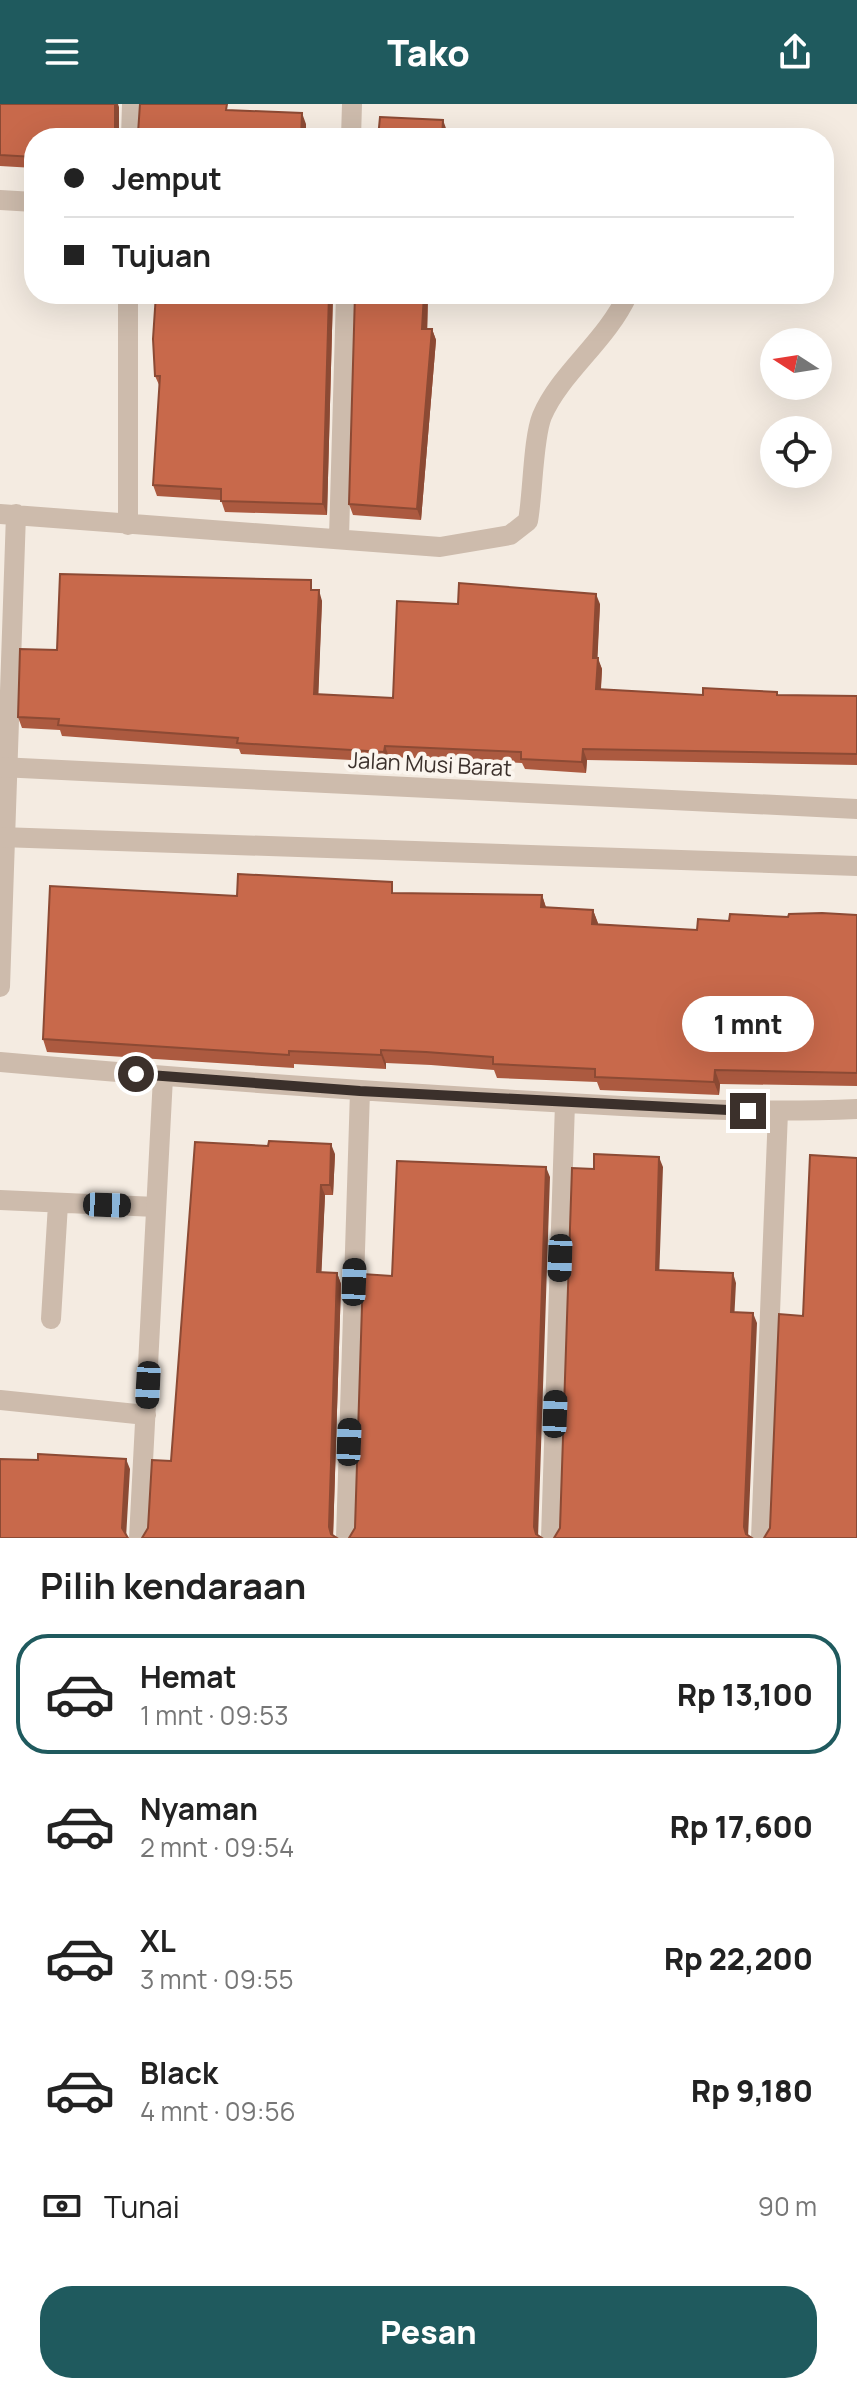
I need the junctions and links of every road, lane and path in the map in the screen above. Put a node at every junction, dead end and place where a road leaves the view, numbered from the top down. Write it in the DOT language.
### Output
graph roads {
  1 [pos="132,104"];
  2 [pos="352,104"];
  3 [pos="131,128"];
  4 [pos="351,128"];
  5 [pos="0,200"];
  6 [pos="24,201"];
  7 [pos="128,304"];
  8 [pos="346,304"];
  9 [pos="624,304"];
  10 [pos="8,514"];
  11 [pos="128,525"];
  12 [pos="339,537"];
  13 [pos="4,767"];
  14 [pos="857,809"];
  15 [pos="4,838"];
  16 [pos="857,866"];
  17 [pos="0,987"];
  18 [pos="0,1062"];
  19 [pos="163,1077"];
  20 [pos="360,1091"];
  21 [pos="565,1103"];
  22 [pos="857,1109"];
  23 [pos="778,1112"];
  24 [pos="0,1200"];
  25 [pos="58,1204"];
  26 [pos="156,1207"];
  27 [pos="51,1319"];
  28 [pos="0,1400"];
  29 [pos="146,1415"];
  30 [pos="139,1538"];
  31 [pos="346,1538"];
  32 [pos="551,1538"];
  33 [pos="761,1538"];
  1 -- 3 [label="street"];
  2 -- 4 [label="street"];
  5 -- 6 [label="street"];
  7 -- 11 [label="street"];
  8 -- 12 [label="street"];
  9 -- 12 [label="street"];
  10 -- 11 [label="street"];
  10 -- 13 [label="street"];
  11 -- 12 [label="street"];
  13 -- 14 [label="street, Jalan Musi Barat"];
  13 -- 15 [label="street"];
  15 -- 16 [label="street"];
  15 -- 17 [label="street"];
  18 -- 19 [label="street"];
  19 -- 20 [label="street"];
  19 -- 26 [label="street"];
  20 -- 21 [label="street"];
  20 -- 31 [label="street"];
  21 -- 23 [label="street"];
  21 -- 32 [label="street"];
  22 -- 23 [label="street"];
  23 -- 33 [label="street"];
  24 -- 25 [label="street"];
  25 -- 26 [label="street"];
  25 -- 27 [label="street"];
  26 -- 29 [label="street"];
  28 -- 29 [label="street"];
  29 -- 30 [label="street"];
}
